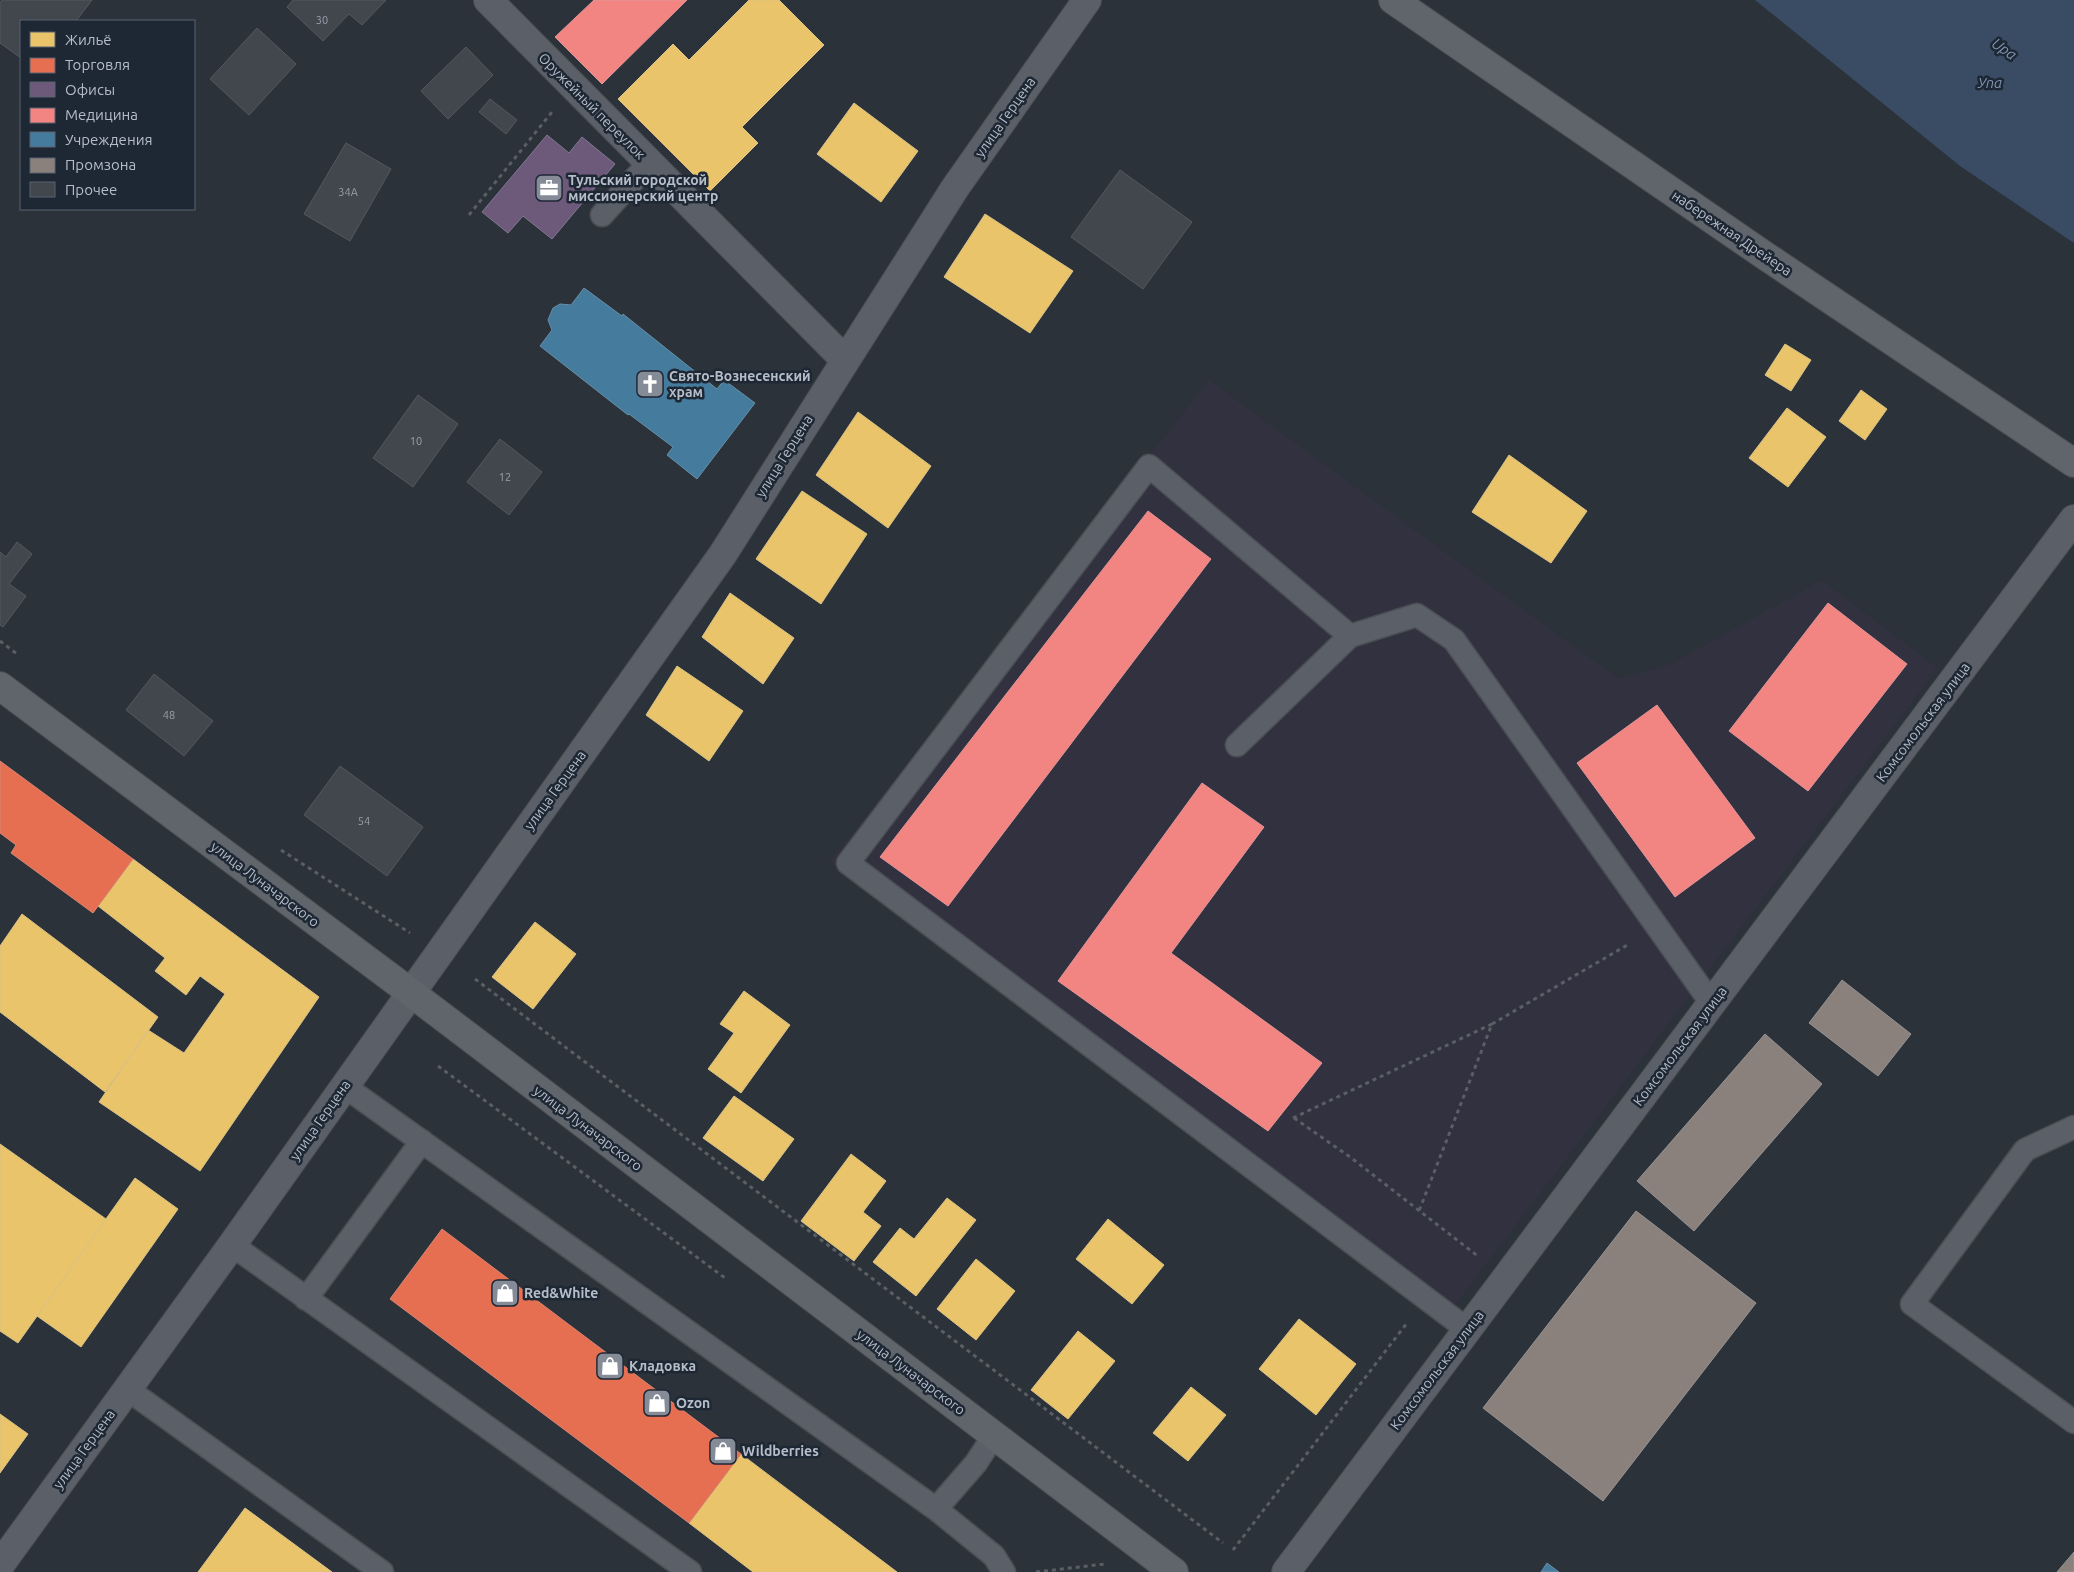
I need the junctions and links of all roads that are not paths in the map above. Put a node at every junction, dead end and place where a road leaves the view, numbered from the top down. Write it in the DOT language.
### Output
graph roads {
  1 [pos="488,0"];
  2 [pos="1087,0"];
  3 [pos="1393,0"];
  4 [pos="649,163"];
  5 [pos="602,215"];
  6 [pos="845,360"];
  7 [pos="2074,463"];
  8 [pos="2074,519"];
  9 [pos="1350,636"];
  10 [pos="0,686"];
  11 [pos="1237,745"];
  12 [pos="410,992"];
  13 [pos="1712,1004"];
  14 [pos="344,1086"];
  15 [pos="2074,1127"];
  16 [pos="422,1141"];
  17 [pos="232,1245"];
  18 [pos="306,1299"];
  19 [pos="1468,1330"];
  20 [pos="127,1389"];
  21 [pos="2074,1422"];
  22 [pos="994,1435"];
  23 [pos="936,1509"];
  24 [pos="0,1565"];
  25 [pos="382,1572"];
  26 [pos="690,1572"];
  27 [pos="1004,1572"];
  28 [pos="1174,1572"];
  29 [pos="1286,1572"];
  1 -- 4 [label="street, Оружейный переулок"];
  2 -- 6 [label="street, улица Герцена"];
  3 -- 7 [label="main road, набережная Дрейера"];
  4 -- 5 [label="lane"];
  4 -- 6 [label="street, Оружейный переулок"];
  6 -- 12 [label="street, улица Герцена"];
  8 -- 13 [label="street, Комсомольская улица"];
  9 -- 11 [label="lane"];
  9 -- 13 [label="lane"];
  9 -- 19 [label="lane"];
  10 -- 12 [label="main road, улица Луначарского"];
  12 -- 14 [label="street, улица Герцена"];
  12 -- 22 [label="main road, улица Луначарского"];
  13 -- 19 [label="street, Комсомольская улица"];
  14 -- 16 [label="lane"];
  14 -- 17 [label="street, улица Герцена"];
  15 -- 21 [label="lane"];
  16 -- 18 [label="lane"];
  16 -- 23 [label="lane"];
  17 -- 18 [label="lane"];
  17 -- 20 [label="street, улица Герцена"];
  18 -- 26 [label="lane"];
  19 -- 29 [label="street, Комсомольская улица"];
  20 -- 24 [label="street, улица Герцена"];
  20 -- 25 [label="lane"];
  22 -- 23 [label="lane"];
  22 -- 28 [label="main road, улица Луначарского"];
  23 -- 27 [label="lane"];
}
